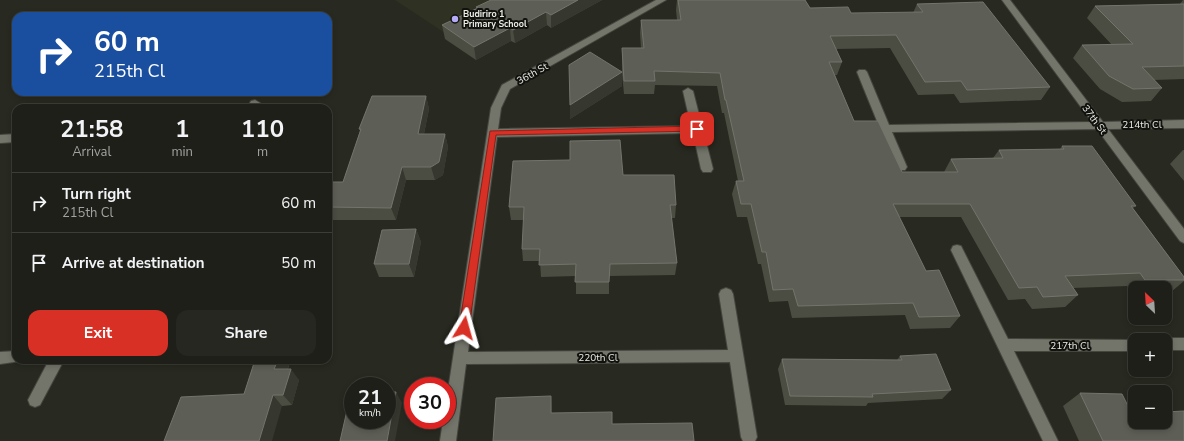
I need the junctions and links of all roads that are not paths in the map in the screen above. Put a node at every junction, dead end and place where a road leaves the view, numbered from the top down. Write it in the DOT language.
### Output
graph roads {
  1 [pos="662,0"];
  2 [pos="1006,0"];
  3 [pos="862,72"];
  4 [pos="688,91"];
  5 [pos="1099,124"];
  6 [pos="1184,124"];
  7 [pos="697,129"];
  8 [pos="886,129"];
  9 [pos="493,133"];
  10 [pos="12,138"];
  11 [pos="0,139"];
  12 [pos="901,167"];
  13 [pos="707,169"];
  14 [pos="1184,238"];
  15 [pos="957,250"];
  16 [pos="726,294"];
  17 [pos="1172,344"];
  18 [pos="1184,344"];
  19 [pos="1004,345"];
  20 [pos="1128,345"];
  21 [pos="736,356"];
  22 [pos="12,357"];
  23 [pos="0,358"];
  24 [pos="460,358"];
  25 [pos="55,364"];
  26 [pos="35,400"];
  27 [pos="749,437"];
  28 [pos="1051,440"];
  29 [pos="448,441"];
  1 -- 9 [label="street, 36th St"];
  2 -- 5 [label="street, 37th St"];
  3 -- 8 [label="street"];
  4 -- 7 [label="street"];
  5 -- 6 [label="street, 214th Cl"];
  5 -- 8 [label="street, 214th Cl"];
  5 -- 14 [label="street, 37th St"];
  7 -- 9 [label="street"];
  7 -- 13 [label="street"];
  8 -- 12 [label="street"];
  9 -- 24 [label="street, 36th St"];
  10 -- 11 [label="street"];
  15 -- 19 [label="street"];
  16 -- 21 [label="street"];
  17 -- 18 [label="street"];
  19 -- 20 [label="street, 217th Cl"];
  19 -- 28 [label="street"];
  21 -- 24 [label="street, 220th Cl"];
  21 -- 27 [label="street"];
  22 -- 23 [label="street"];
  24 -- 29 [label="street, 36th St"];
  25 -- 26 [label="street"];
}
